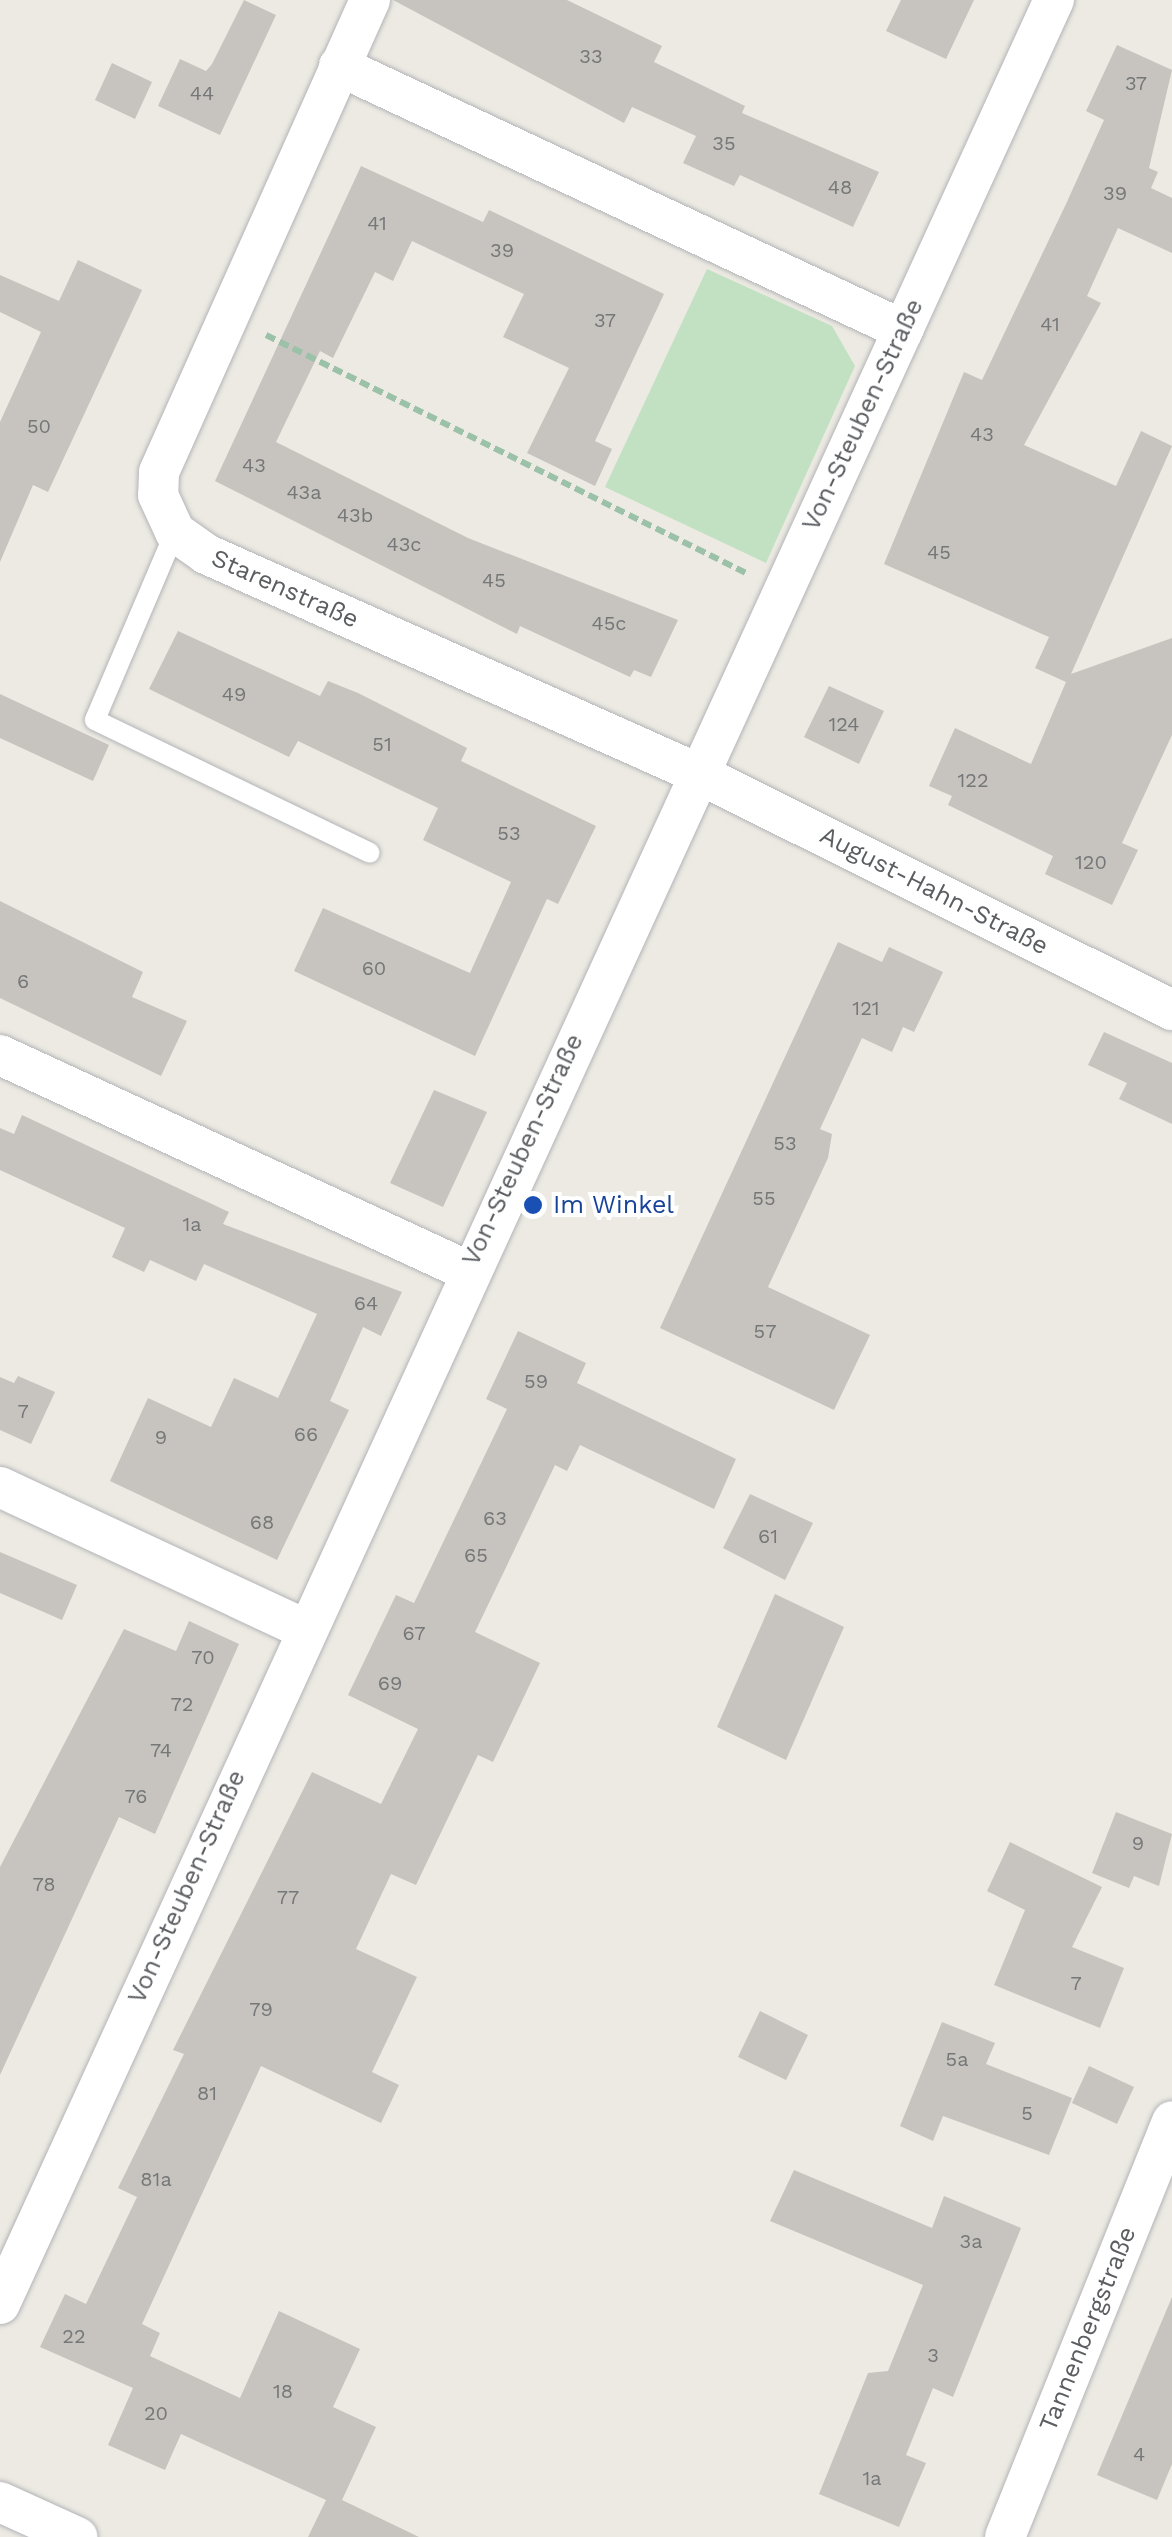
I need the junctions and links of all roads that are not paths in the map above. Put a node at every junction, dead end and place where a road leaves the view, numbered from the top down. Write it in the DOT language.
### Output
graph roads {
  1 [pos="370,0"];
  2 [pos="1054,0"];
  3 [pos="339,66"];
  4 [pos="903,330"];
  5 [pos="175,532"];
  6 [pos="697,773"];
  7 [pos="370,854"];
  8 [pos="1172,1010"];
  9 [pos="0,1055"];
  10 [pos="468,1271"];
  11 [pos="0,1486"];
  12 [pos="304,1628"];
  13 [pos="1172,2120"];
  14 [pos="0,2304"];
  15 [pos="0,2502"];
  16 [pos="77,2537"];
  17 [pos="1005,2537"];
  1 -- 3 [label="street"];
  2 -- 4 [label="street, Von-Steuben-Straße"];
  3 -- 4 [label="street"];
  3 -- 5 [label="street"];
  4 -- 6 [label="street, Von-Steuben-Straße"];
  5 -- 6 [label="street, Starenstraße"];
  5 -- 7 [label="lane"];
  6 -- 8 [label="street, August-Hahn-Straße"];
  6 -- 10 [label="street, Von-Steuben-Straße"];
  9 -- 10 [label="street"];
  10 -- 12 [label="street, Von-Steuben-Straße"];
  11 -- 12 [label="street"];
  12 -- 14 [label="street, Von-Steuben-Straße"];
  13 -- 17 [label="street, Tannenbergstraße"];
  15 -- 16 [label="street"];
}
